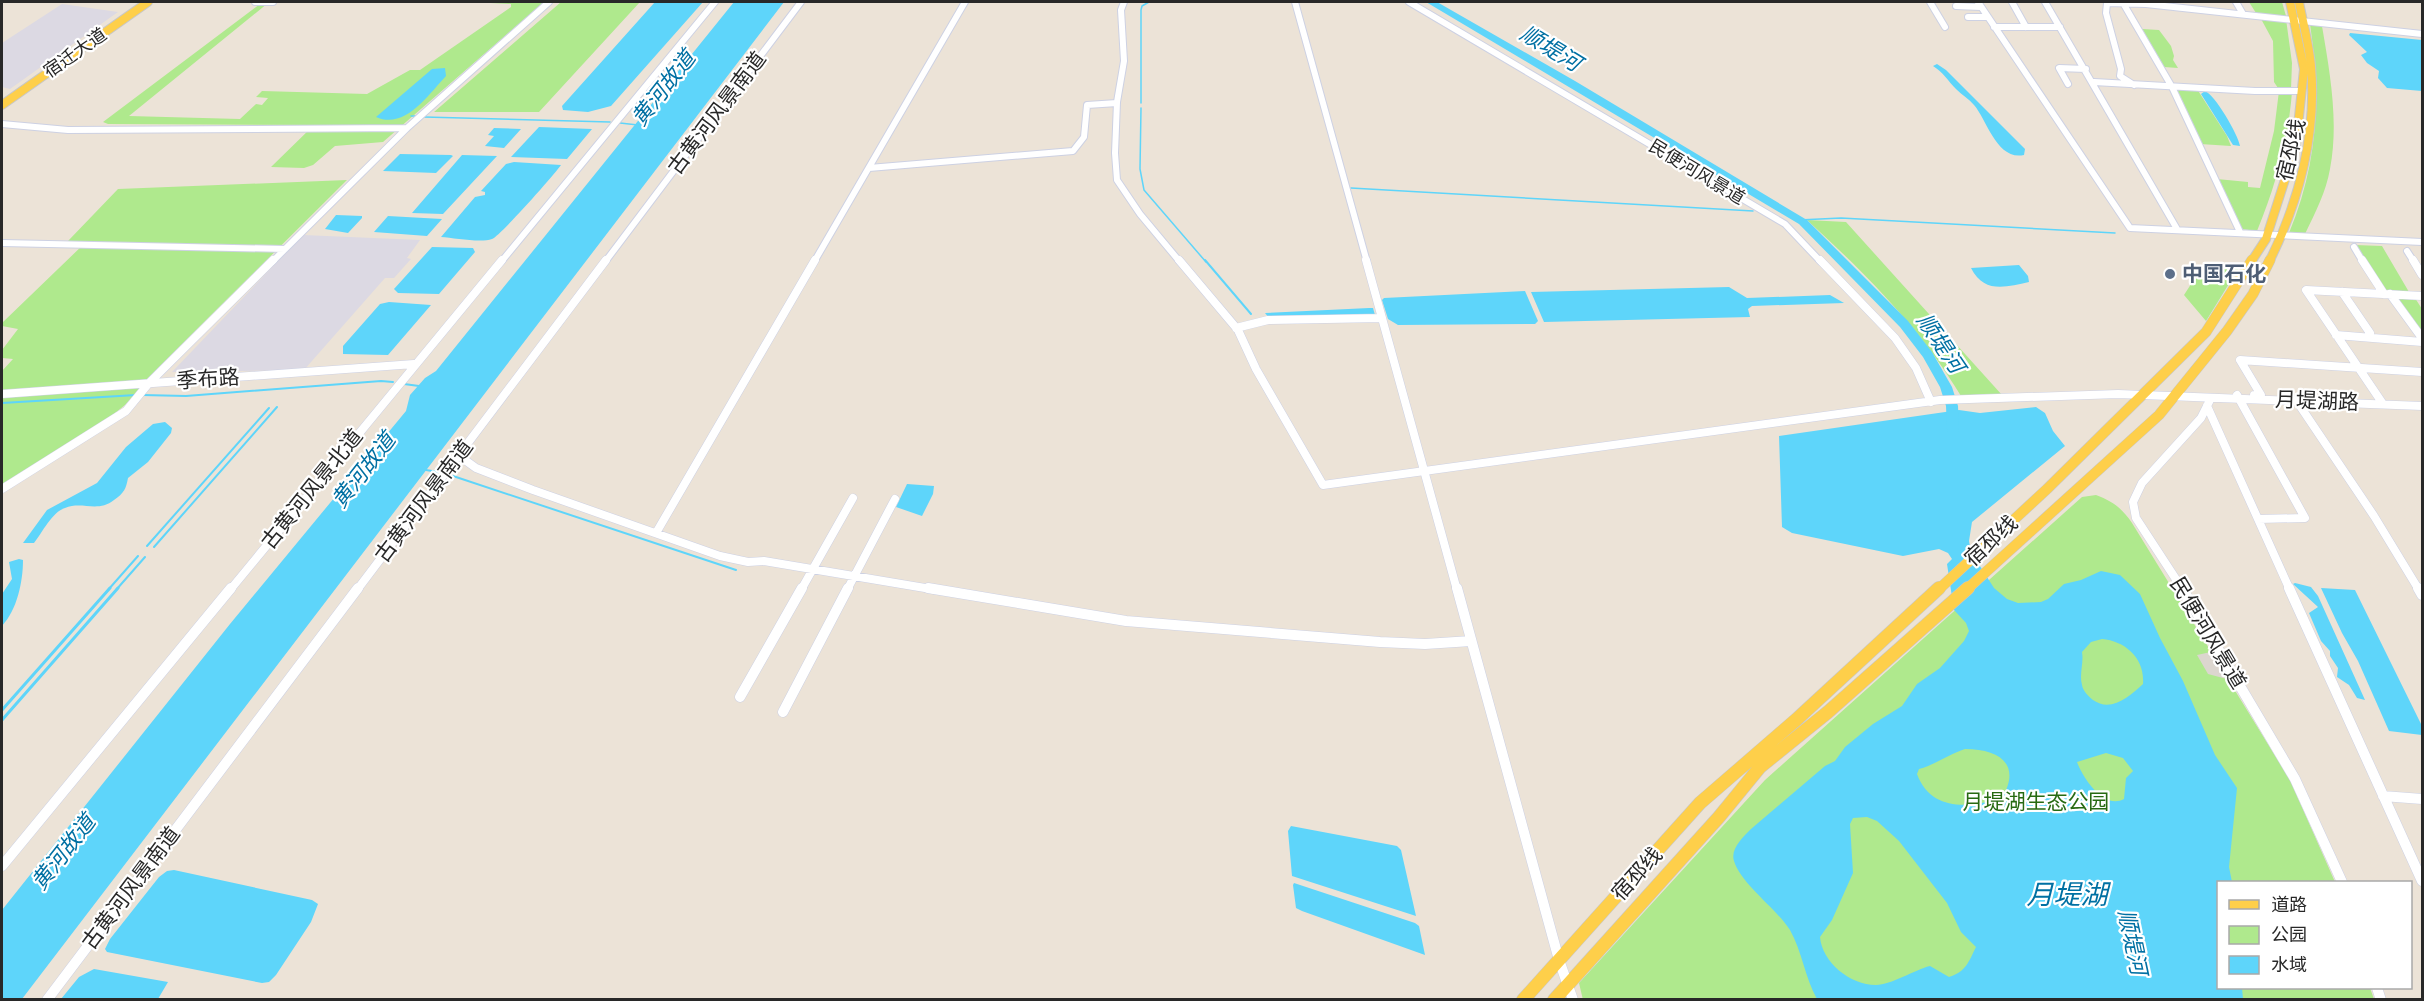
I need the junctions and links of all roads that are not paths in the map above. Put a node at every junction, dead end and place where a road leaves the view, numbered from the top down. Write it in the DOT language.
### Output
graph roads {
  1 [pos="140,2"];
  2 [pos="148,2"];
  3 [pos="255,2"];
  4 [pos="273,2"];
  5 [pos="549,2"];
  6 [pos="716,2"];
  7 [pos="801,2"];
  8 [pos="965,2"];
  9 [pos="1124,2"];
  10 [pos="1295,2"];
  11 [pos="1408,2"];
  12 [pos="1930,2"];
  13 [pos="2012,2"];
  14 [pos="2045,2"];
  15 [pos="2106,2"];
  16 [pos="2236,2"];
  17 [pos="2289,2"];
  18 [pos="2299,2"];
  19 [pos="2123,3"];
  20 [pos="1979,4"];
  21 [pos="2177,4"];
  22 [pos="1956,6"];
  23 [pos="2243,14"];
  24 [pos="1968,17"];
  25 [pos="1987,17"];
  26 [pos="2298,19"];
  27 [pos="1945,27"];
  28 [pos="1994,27"];
  29 [pos="2026,27"];
  30 [pos="2060,27"];
  31 [pos="2422,34"];
  32 [pos="2088,72"];
  33 [pos="2094,82"];
  34 [pos="2068,84"];
  35 [pos="2134,85"];
  36 [pos="2174,87"];
  37 [pos="2302,91"];
  38 [pos="2,99"];
  39 [pos="1117,103"];
  40 [pos="2,105"];
  41 [pos="2,124"];
  42 [pos="407,128"];
  43 [pos="869,168"];
  44 [pos="2177,229"];
  45 [pos="2240,232"];
  46 [pos="2267,234"];
  47 [pos="2282,235"];
  48 [pos="2422,242"];
  49 [pos="2,243"];
  50 [pos="2354,247"];
  51 [pos="285,249"];
  52 [pos="2407,250"];
  53 [pos="2422,275"];
  54 [pos="2342,292"];
  55 [pos="2387,294"];
  56 [pos="2422,296"];
  57 [pos="1382,318"];
  58 [pos="1236,328"];
  59 [pos="2370,333"];
  60 [pos="2336,335"];
  61 [pos="2422,340"];
  62 [pos="414,364"];
  63 [pos="2358,367"];
  64 [pos="2422,372"];
  65 [pos="149,383"];
  66 [pos="2,394"];
  67 [pos="2143,395"];
  68 [pos="2175,397"];
  69 [pos="2238,398"];
  70 [pos="1957,400"];
  71 [pos="2296,400"];
  72 [pos="1936,401"];
  73 [pos="2209,402"];
  74 [pos="2382,404"];
  75 [pos="2422,406"];
  76 [pos="458,455"];
  77 [pos="1424,471"];
  78 [pos="2,489"];
  79 [pos="854,498"];
  80 [pos="895,499"];
  81 [pos="2258,519"];
  82 [pos="656,533"];
  83 [pos="814,569"];
  84 [pos="855,576"];
  85 [pos="2422,595"];
  86 [pos="1471,641"];
  87 [pos="740,697"];
  88 [pos="783,712"];
  89 [pos="2383,796"];
  90 [pos="2422,799"];
  91 [pos="2,866"];
  92 [pos="2342,881"];
  93 [pos="2422,881"];
  94 [pos="1559,960"];
  95 [pos="1569,983"];
  96 [pos="47,999"];
  97 [pos="1523,999"];
  98 [pos="1554,999"];
  99 [pos="1574,999"];
  1 -- 38 [label="main road, 宿迁大道"];
  2 -- 40 [label="main road, 宿迁大道"];
  3 -- 4 [label="street"];
  5 -- 42 [label="street"];
  6 -- 62 [label="street, 古黄河风景北道"];
  7 -- 76 [label="street, 古黄河风景南道"];
  8 -- 43 [label="street"];
  9 -- 39 [label="street"];
  10 -- 57 [label="street"];
  11 -- 72 [label="street, 民便河风景道"];
  12 -- 27 [label="street"];
  13 -- 29 [label="street"];
  14 -- 30 [label="street"];
  15 -- 19 [label="street"];
  15 -- 35 [label="street"];
  16 -- 23 [label="street"];
  17 -- 26 [label="main road, 宿邳线"];
  18 -- 26 [label="main road, 宿邳线"];
  19 -- 21 [label="street"];
  19 -- 36 [label="street"];
  20 -- 22 [label="street"];
  20 -- 25 [label="street"];
  21 -- 23 [label="street"];
  23 -- 26 [label="street"];
  24 -- 25 [label="street"];
  25 -- 28 [label="street"];
  26 -- 31 [label="street"];
  26 -- 37 [label="main road, 宿邳线"];
  26 -- 47 [label="main road, 宿邳线"];
  28 -- 29 [label="street"];
  28 -- 44 [label="street"];
  29 -- 30 [label="street"];
  30 -- 32 [label="street"];
  32 -- 33 [label="street"];
  32 -- 34 [label="street"];
  33 -- 35 [label="street"];
  33 -- 44 [label="street"];
  35 -- 36 [label="street"];
  36 -- 37 [label="street"];
  36 -- 45 [label="street"];
  37 -- 46 [label="main road, 宿邳线"];
  39 -- 43 [label="street"];
  39 -- 58 [label="street"];
  41 -- 42 [label="street"];
  42 -- 51 [label="street"];
  43 -- 82 [label="street"];
  44 -- 45 [label="street"];
  45 -- 46 [label="street"];
  46 -- 47 [label="street"];
  46 -- 67 [label="main road, 宿邳线"];
  47 -- 48 [label="street"];
  47 -- 68 [label="main road, 宿邳线"];
  49 -- 51 [label="street"];
  50 -- 55 [label="street"];
  51 -- 65 [label="street"];
  52 -- 53 [label="street"];
  54 -- 55 [label="street"];
  54 -- 59 [label="street"];
  54 -- 60 [label="street"];
  55 -- 56 [label="street"];
  55 -- 61 [label="street"];
  57 -- 58 [label="street"];
  57 -- 77 [label="street"];
  58 -- 77 [label="street"];
  60 -- 61 [label="street"];
  60 -- 63 [label="street"];
  62 -- 65 [label="street, 季布路"];
  62 -- 91 [label="street, 古黄河风景北道"];
  63 -- 64 [label="street"];
  63 -- 69 [label="street"];
  63 -- 74 [label="street"];
  65 -- 66 [label="street, 季布路"];
  65 -- 78 [label="street"];
  67 -- 68 [label="street"];
  67 -- 70 [label="street"];
  67 -- 94 [label="main road, 宿邳线"];
  68 -- 73 [label="street"];
  68 -- 95 [label="main road, 宿邳线"];
  69 -- 71 [label="street, 月堤湖路"];
  69 -- 73 [label="street, 月堤湖路"];
  69 -- 81 [label="street"];
  70 -- 72 [label="street"];
  71 -- 74 [label="street, 月堤湖路"];
  71 -- 85 [label="street"];
  72 -- 77 [label="street"];
  73 -- 81 [label="street"];
  73 -- 92 [label="street, 民便河风景道"];
  74 -- 75 [label="street, 月堤湖路"];
  76 -- 82 [label="street"];
  76 -- 96 [label="street, 古黄河风景南道"];
  77 -- 86 [label="street"];
  79 -- 83 [label="street"];
  80 -- 84 [label="street"];
  81 -- 89 [label="street"];
  82 -- 83 [label="street"];
  83 -- 84 [label="street"];
  83 -- 87 [label="street"];
  84 -- 86 [label="street"];
  84 -- 88 [label="street"];
  86 -- 94 [label="street"];
  89 -- 90 [label="street"];
  89 -- 93 [label="street"];
  94 -- 95 [label="street"];
  94 -- 97 [label="main road, 宿邳线"];
  95 -- 98 [label="main road, 宿邳线"];
  95 -- 99 [label="street"];
}
